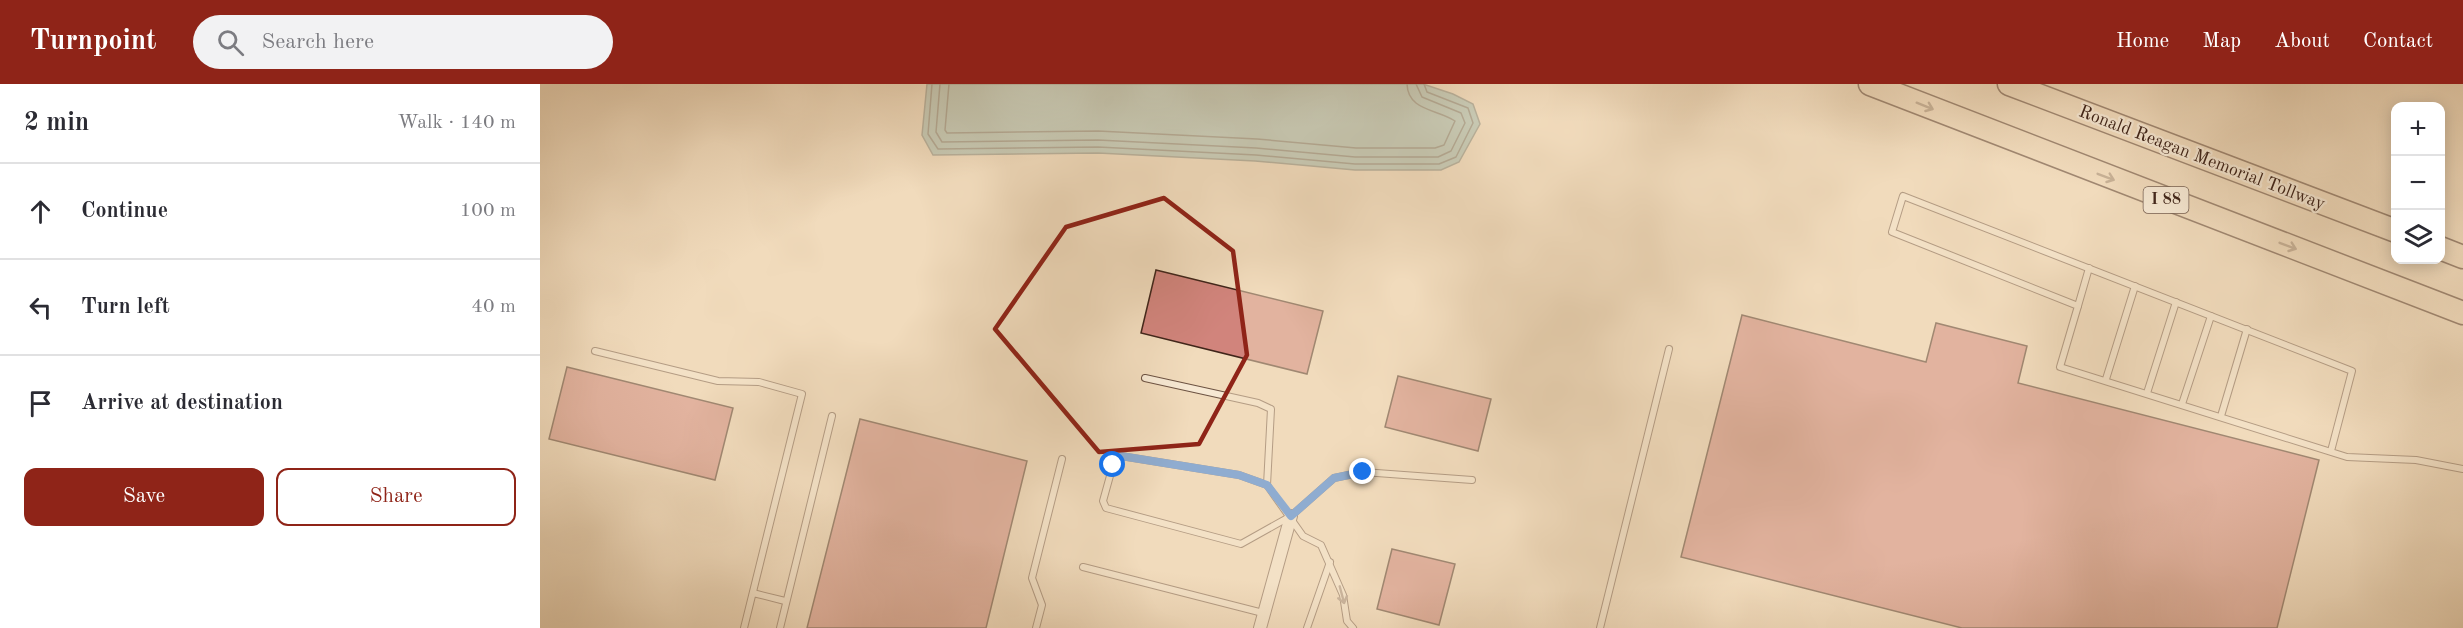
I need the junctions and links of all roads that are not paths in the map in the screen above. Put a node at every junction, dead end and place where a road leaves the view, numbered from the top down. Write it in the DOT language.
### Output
graph roads {
  1 [pos="1870,84"];
  2 [pos="2009,84"];
  3 [pos="2391,229"];
  4 [pos="2445,250"];
  5 [pos="2463,256"];
  6 [pos="2089,268"];
  7 [pos="2135,286"];
  8 [pos="2176,302"];
  9 [pos="2078,306"];
  10 [pos="2463,313"];
  11 [pos="2211,316"];
  12 [pos="2247,329"];
  13 [pos="1669,349"];
  14 [pos="596,351"];
  15 [pos="1145,378"];
  16 [pos="2106,380"];
  17 [pos="2147,393"];
  18 [pos="2182,404"];
  19 [pos="832,416"];
  20 [pos="2221,416"];
  21 [pos="2331,451"];
  22 [pos="1062,459"];
  23 [pos="2463,469"];
  24 [pos="1472,480"];
  25 [pos="1267,485"];
  26 [pos="1291,516"];
  27 [pos="1330,562"];
  28 [pos="1083,567"];
  29 [pos="753,593"];
  30 [pos="785,601"];
  31 [pos="1263,613"];
  32 [pos="744,628"];
  33 [pos="780,628"];
  34 [pos="1036,628"];
  35 [pos="1260,628"];
  36 [pos="1307,628"];
  37 [pos="1353,628"];
  38 [pos="1600,628"];
  1 -- 10 [label="highway, I 88, one-way"];
  2 -- 3 [label="highway, Ronald Reagan Memorial Tollway"];
  4 -- 5 [label="highway"];
  6 -- 7 [label="lane"];
  6 -- 9 [label="lane"];
  6 -- 9 [label="lane"];
  7 -- 8 [label="lane"];
  7 -- 16 [label="lane"];
  8 -- 11 [label="lane"];
  8 -- 17 [label="lane"];
  9 -- 16 [label="lane"];
  11 -- 12 [label="lane"];
  11 -- 18 [label="lane"];
  12 -- 20 [label="lane"];
  12 -- 21 [label="lane"];
  13 -- 38 [label="lane"];
  14 -- 29 [label="lane"];
  15 -- 25 [label="lane"];
  16 -- 17 [label="lane"];
  17 -- 18 [label="lane"];
  18 -- 20 [label="lane"];
  19 -- 30 [label="lane"];
  20 -- 21 [label="lane"];
  21 -- 23 [label="lane"];
  22 -- 34 [label="lane"];
  24 -- 26 [label="lane"];
  25 -- 26 [label="lane"];
  25 -- 26 [label="lane"];
  26 -- 27 [label="lane"];
  26 -- 31 [label="street"];
  27 -- 36 [label="lane"];
  27 -- 37 [label="lane, one-way"];
  28 -- 31 [label="lane"];
  29 -- 30 [label="lane"];
  29 -- 32 [label="lane"];
  30 -- 33 [label="lane"];
  31 -- 35 [label="street"];
}
